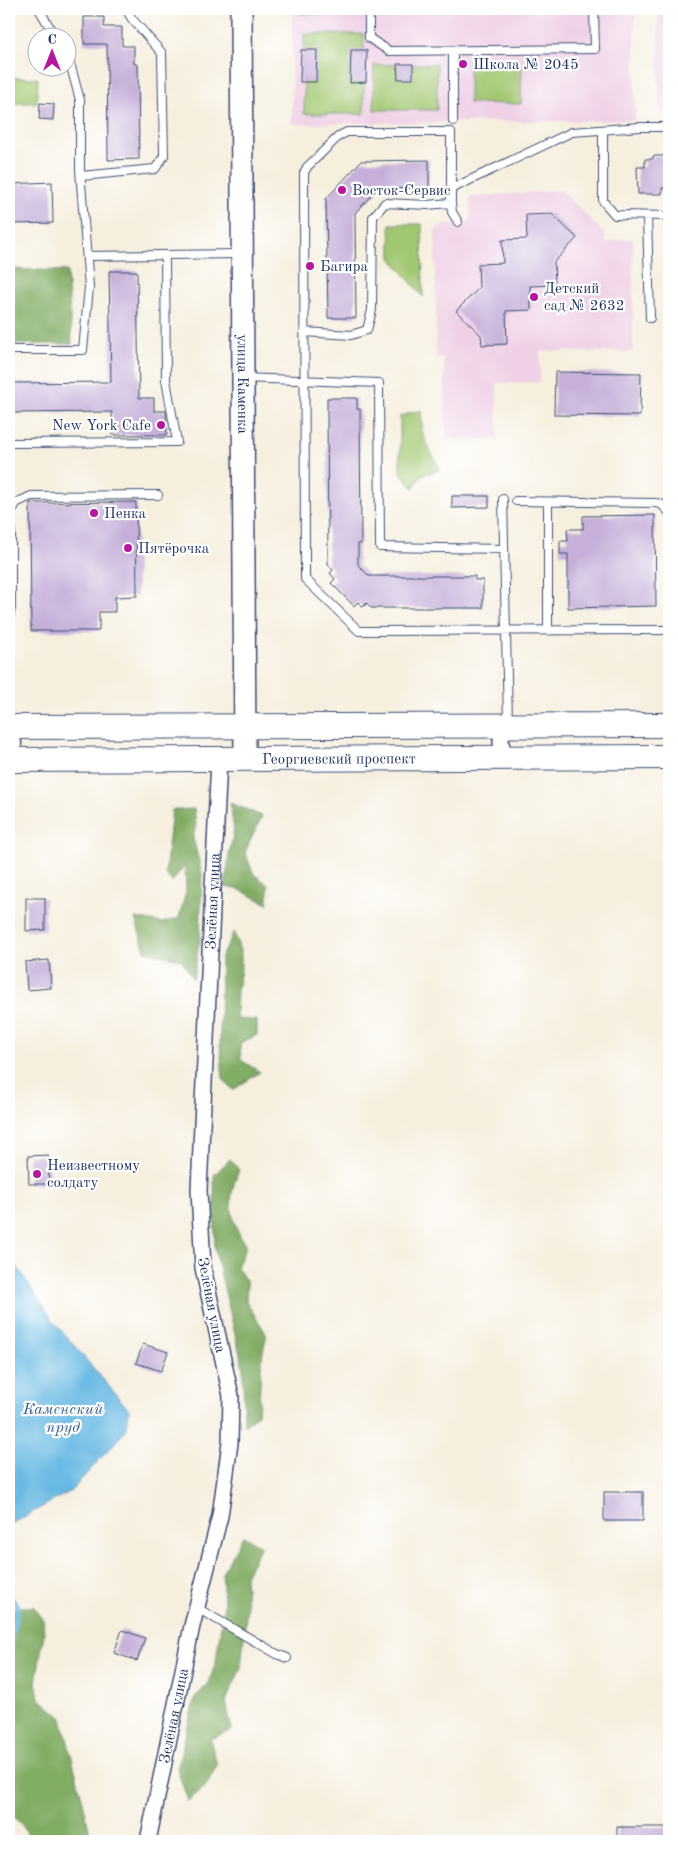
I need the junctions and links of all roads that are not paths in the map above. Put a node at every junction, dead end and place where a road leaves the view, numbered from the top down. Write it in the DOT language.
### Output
graph roads {
  1 [pos="39,9"];
  2 [pos="126,9"];
  3 [pos="241,9"];
  4 [pos="369,9"];
  5 [pos="594,9"];
  6 [pos="50,28"];
  7 [pos="453,51"];
  8 [pos="74,78"];
  9 [pos="452,121"];
  10 [pos="669,127"];
  11 [pos="603,131"];
  12 [pos="81,176"];
  13 [pos="451,189"];
  14 [pos="451,203"];
  15 [pos="646,216"];
  16 [pos="669,216"];
  17 [pos="458,222"];
  18 [pos="242,254"];
  19 [pos="87,256"];
  20 [pos="165,256"];
  21 [pos="650,318"];
  22 [pos="304,332"];
  23 [pos="9,350"];
  24 [pos="243,378"];
  25 [pos="305,380"];
  26 [pos="9,442"];
  27 [pos="158,495"];
  28 [pos="503,499"];
  29 [pos="516,501"];
  30 [pos="548,502"];
  31 [pos="669,512"];
  32 [pos="504,549"];
  33 [pos="9,618"];
  34 [pos="669,630"];
  35 [pos="506,631"];
  36 [pos="548,631"];
  37 [pos="669,725"];
  38 [pos="245,726"];
  39 [pos="508,726"];
  40 [pos="9,729"];
  41 [pos="669,757"];
  42 [pos="9,758"];
  43 [pos="509,758"];
  44 [pos="219,759"];
  45 [pos="245,759"];
  46 [pos="197,1608"];
  47 [pos="287,1658"];
  48 [pos="148,1841"];
  1 -- 6 [label="lane"];
  2 -- 12 [label="lane"];
  3 -- 18 [label="main road, улица Каменка"];
  4 -- 7 [label="lane"];
  5 -- 7 [label="lane"];
  7 -- 9 [label="lane"];
  8 -- 12 [label="lane"];
  10 -- 11 [label="lane"];
  11 -- 13 [label="lane"];
  11 -- 15 [label="lane"];
  12 -- 19 [label="lane"];
  13 -- 14 [label="lane"];
  13 -- 22 [label="lane"];
  14 -- 17 [label="lane"];
  14 -- 22 [label="lane"];
  15 -- 16 [label="lane"];
  15 -- 21 [label="lane"];
  18 -- 20 [label="lane"];
  18 -- 24 [label="main road, улица Каменка"];
  19 -- 20 [label="lane"];
  19 -- 23 [label="lane"];
  20 -- 26 [label="lane"];
  22 -- 25 [label="lane"];
  24 -- 25 [label="lane"];
  24 -- 38 [label="main road, улица Каменка"];
  25 -- 32 [label="lane"];
  25 -- 35 [label="lane"];
  27 -- 33 [label="lane"];
  28 -- 32 [label="lane"];
  29 -- 30 [label="lane"];
  30 -- 31 [label="lane"];
  30 -- 36 [label="lane"];
  32 -- 35 [label="lane"];
  34 -- 36 [label="lane"];
  35 -- 36 [label="lane"];
  35 -- 39 [label="lane"];
  37 -- 39 [label="main road, Георгиевский проспект"];
  38 -- 39 [label="main road, Георгиевский проспект"];
  38 -- 40 [label="main road, Георгиевский проспект"];
  38 -- 45 [label="main road, улица Каменка"];
  39 -- 43 [label="street"];
  40 -- 42 [label="street"];
  41 -- 43 [label="main road, Георгиевский проспект"];
  42 -- 44 [label="main road, Георгиевский проспект"];
  43 -- 45 [label="main road, Георгиевский проспект"];
  44 -- 45 [label="main road, Георгиевский проспект"];
  44 -- 46 [label="street, Зелёная улица"];
  46 -- 47 [label="lane"];
  46 -- 48 [label="street, Зелёная улица"];
}
